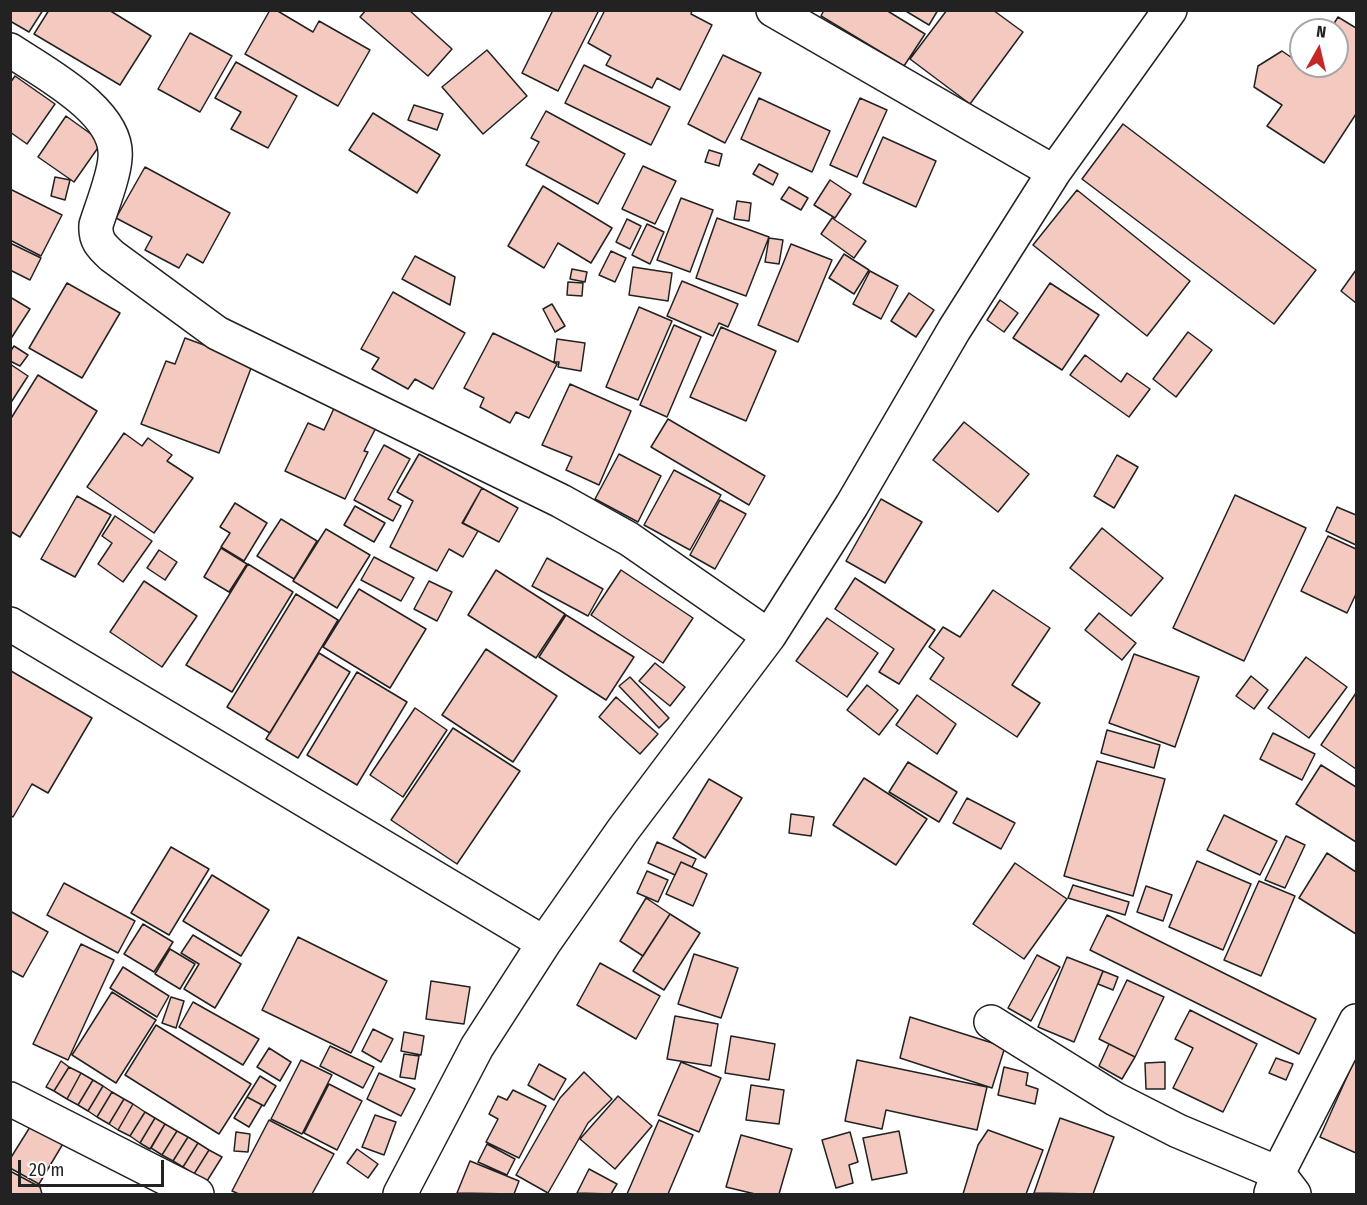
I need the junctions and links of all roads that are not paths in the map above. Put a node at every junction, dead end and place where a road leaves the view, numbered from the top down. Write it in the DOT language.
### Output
graph roads {
  1 [pos="773,10"];
  2 [pos="1170,10"];
  3 [pos="10,50"];
  4 [pos="1054,172"];
  5 [pos="10,624"];
  6 [pos="769,636"];
  7 [pos="544,942"];
  8 [pos="1356,1021"];
  9 [pos="991,1022"];
  10 [pos="10,1100"];
  11 [pos="1281,1187"];
  12 [pos="197,1194"];
  13 [pos="400,1194"];
  1 -- 4 [label="street"];
  2 -- 4 [label="street"];
  3 -- 6 [label="street"];
  4 -- 6 [label="street"];
  5 -- 7 [label="street"];
  6 -- 7 [label="street"];
  7 -- 13 [label="street"];
  8 -- 11 [label="street"];
  9 -- 11 [label="street"];
  10 -- 12 [label="street"];
}
